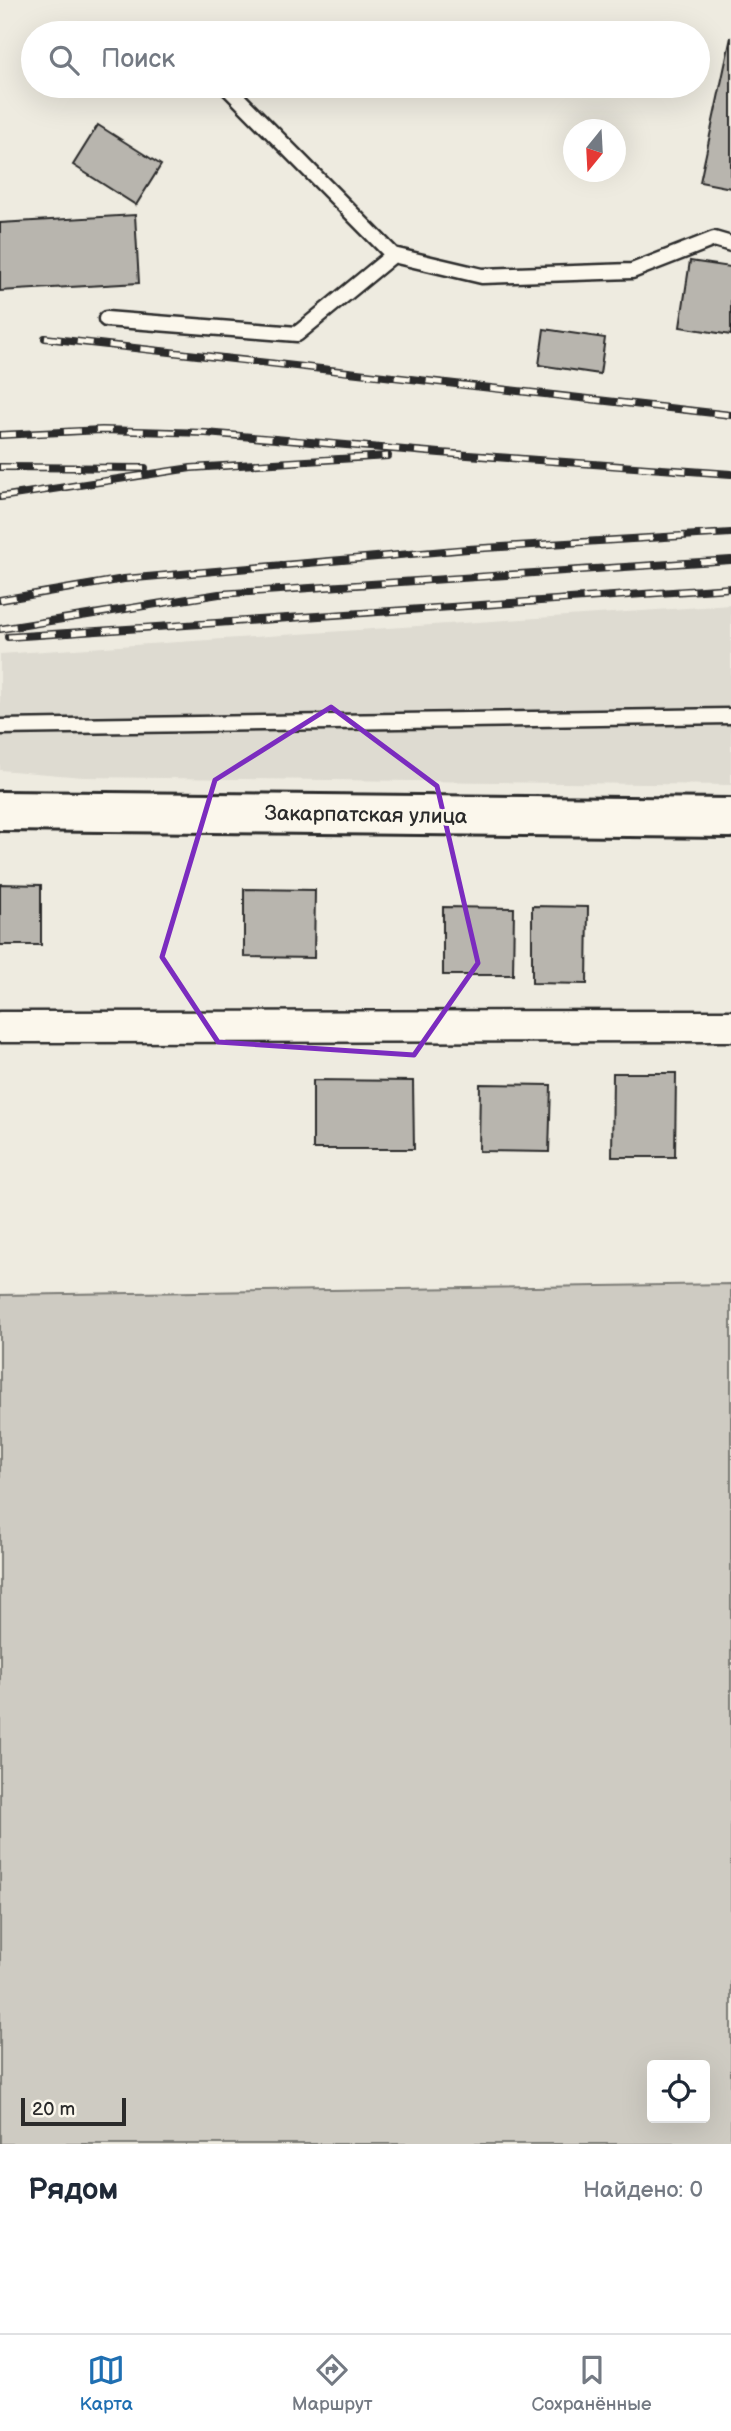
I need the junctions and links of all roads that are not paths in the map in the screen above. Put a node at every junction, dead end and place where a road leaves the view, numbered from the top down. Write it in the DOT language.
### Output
graph roads {
  1 [pos="238,98"];
  2 [pos="731,244"];
  3 [pos="393,255"];
  4 [pos="106,320"];
  5 [pos="731,716"];
  6 [pos="0,727"];
  7 [pos="0,811"];
  8 [pos="731,818"];
  9 [pos="731,1026"];
  10 [pos="0,1027"];
  1 -- 3 [label="lane"];
  2 -- 3 [label="lane"];
  3 -- 4 [label="lane"];
  5 -- 6 [label="lane"];
  7 -- 8 [label="street, Закарпатская улица"];
  9 -- 10 [label="street"];
}
